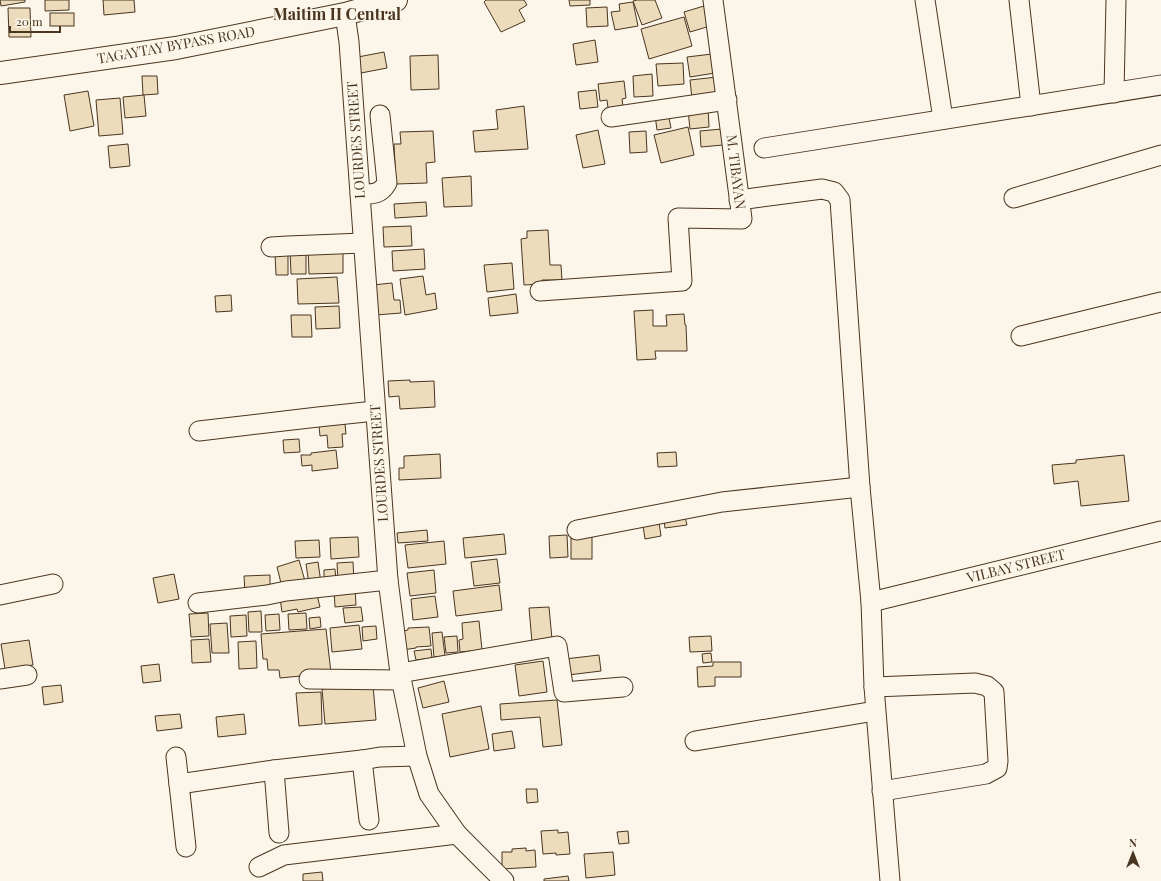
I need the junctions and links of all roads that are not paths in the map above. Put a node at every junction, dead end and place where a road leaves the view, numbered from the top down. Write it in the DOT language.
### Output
graph roads {
  1 [pos="396,0"];
  2 [pos="713,0"];
  3 [pos="926,0"];
  4 [pos="1019,0"];
  5 [pos="1116,0"];
  6 [pos="344,14"];
  7 [pos="0,73"];
  8 [pos="1161,85"];
  9 [pos="1114,93"];
  10 [pos="727,100"];
  11 [pos="1031,106"];
  12 [pos="380,115"];
  13 [pos="611,117"];
  14 [pos="943,119"];
  15 [pos="764,148"];
  16 [pos="1161,155"];
  17 [pos="360,194"];
  18 [pos="1014,198"];
  19 [pos="739,200"];
  20 [pos="363,244"];
  21 [pos="271,247"];
  22 [pos="540,291"];
  23 [pos="1161,302"];
  24 [pos="1021,336"];
  25 [pos="375,411"];
  26 [pos="199,431"];
  27 [pos="860,487"];
  28 [pos="577,530"];
  29 [pos="1161,531"];
  30 [pos="388,580"];
  31 [pos="52,584"];
  32 [pos="0,594"];
  33 [pos="870,602"];
  34 [pos="198,603"];
  35 [pos="27,675"];
  36 [pos="400,676"];
  37 [pos="0,679"];
  38 [pos="309,679"];
  39 [pos="623,686"];
  40 [pos="874,686"];
  41 [pos="875,711"];
  42 [pos="695,741"];
  43 [pos="417,756"];
  44 [pos="176,757"];
  45 [pos="362,760"];
  46 [pos="274,770"];
  47 [pos="179,784"];
  48 [pos="882,791"];
  49 [pos="369,820"];
  50 [pos="280,833"];
  51 [pos="457,834"];
  52 [pos="186,847"];
  53 [pos="259,867"];
  54 [pos="504,881"];
  55 [pos="890,881"];
  1 -- 6 [label="main road, TAGAYTAY BYPASS ROAD"];
  2 -- 10 [label="street, M. TIBAYAN"];
  3 -- 14 [label="street"];
  4 -- 11 [label="street"];
  5 -- 9 [label="street"];
  6 -- 7 [label="main road, TAGAYTAY BYPASS ROAD"];
  6 -- 17 [label="street, LOURDES STREET"];
  8 -- 9 [label="street"];
  9 -- 11 [label="street"];
  10 -- 13 [label="street"];
  10 -- 19 [label="street, M. TIBAYAN"];
  11 -- 14 [label="street"];
  12 -- 17 [label="street"];
  14 -- 15 [label="street"];
  16 -- 18 [label="street"];
  17 -- 20 [label="street, LOURDES STREET"];
  19 -- 22 [label="street, M. TIBAYAN"];
  19 -- 27 [label="street"];
  20 -- 21 [label="street"];
  20 -- 25 [label="street, LOURDES STREET"];
  23 -- 24 [label="street"];
  25 -- 26 [label="street"];
  25 -- 30 [label="street, LOURDES STREET"];
  27 -- 28 [label="street"];
  27 -- 33 [label="street"];
  29 -- 33 [label="street, VILBAY STREET"];
  30 -- 34 [label="street"];
  30 -- 36 [label="street, LOURDES STREET"];
  31 -- 32 [label="street"];
  33 -- 40 [label="street"];
  35 -- 37 [label="street"];
  36 -- 38 [label="street"];
  36 -- 39 [label="street"];
  36 -- 43 [label="street, LOURDES STREET"];
  40 -- 41 [label="street"];
  40 -- 48 [label="street"];
  41 -- 42 [label="street"];
  41 -- 48 [label="street"];
  43 -- 45 [label="street"];
  43 -- 51 [label="street, LOURDES STREET"];
  44 -- 47 [label="street"];
  45 -- 46 [label="street"];
  45 -- 49 [label="street"];
  46 -- 47 [label="street"];
  46 -- 50 [label="street"];
  47 -- 52 [label="street"];
  48 -- 55 [label="street"];
  51 -- 53 [label="street"];
  51 -- 54 [label="street, LOURDES STREET"];
}
